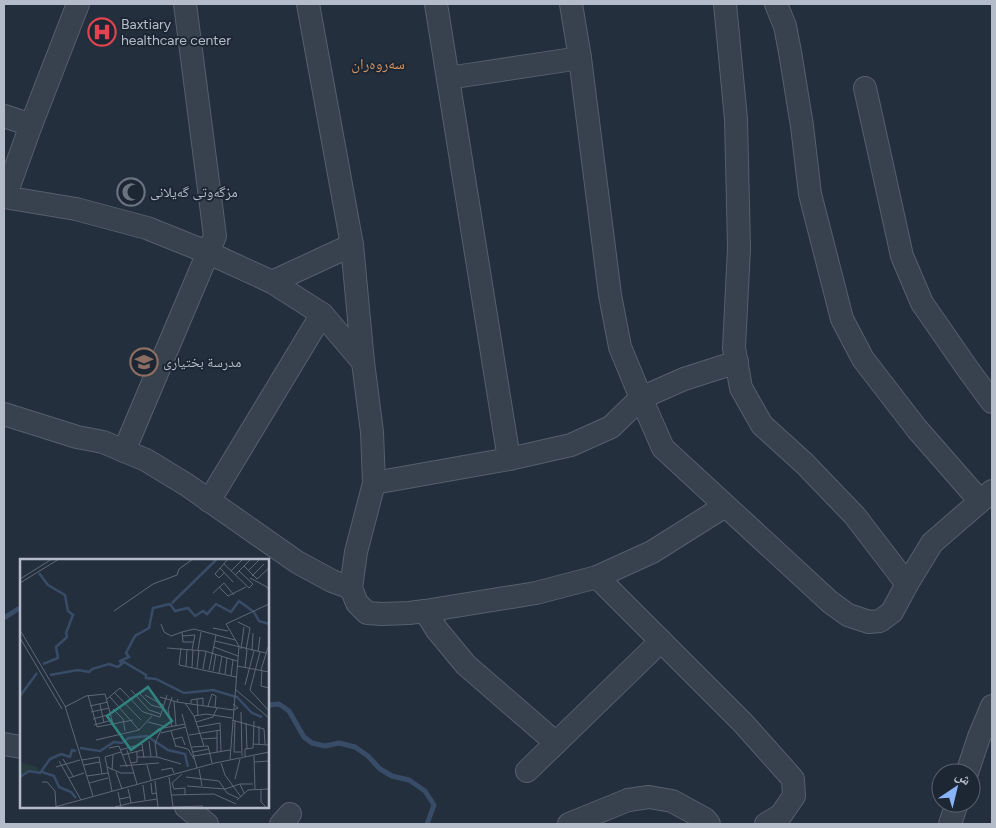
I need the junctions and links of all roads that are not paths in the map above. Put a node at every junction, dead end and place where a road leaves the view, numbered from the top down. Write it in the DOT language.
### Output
graph roads {
  1 [pos="185,4"];
  2 [pos="308,4"];
  3 [pos="436,4"];
  4 [pos="571,4"];
  5 [pos="725,4"];
  6 [pos="776,4"];
  7 [pos="72,6"];
  8 [pos="580,58"];
  9 [pos="448,78"];
  10 [pos="865,88"];
  11 [pos="4,116"];
  12 [pos="31,125"];
  13 [pos="4,197"];
  14 [pos="352,245"];
  15 [pos="209,253"];
  16 [pos="272,282"];
  17 [pos="322,314"];
  18 [pos="363,362"];
  19 [pos="736,362"];
  20 [pos="641,398"];
  21 [pos="992,402"];
  22 [pos="4,414"];
  23 [pos="124,450"];
  24 [pos="509,459"];
  25 [pos="374,483"];
  26 [pos="986,496"];
  27 [pos="209,500"];
  28 [pos="725,506"];
  29 [pos="597,577"];
  30 [pos="907,584"];
  31 [pos="352,588"];
  32 [pos="425,611"];
  33 [pos="661,641"];
  34 [pos="992,706"];
  35 [pos="556,743"];
  36 [pos="4,744"];
  37 [pos="20,747"];
  38 [pos="970,763"];
  39 [pos="527,771"];
  40 [pos="187,808"];
  41 [pos="207,824"];
  42 [pos="569,824"];
  43 [pos="709,824"];
  44 [pos="766,824"];
  1 -- 15 [label="street"];
  2 -- 14 [label="street"];
  3 -- 9 [label="street"];
  4 -- 8 [label="street"];
  5 -- 19 [label="street"];
  6 -- 26 [label="street"];
  7 -- 12 [label="street"];
  8 -- 9 [label="street"];
  8 -- 20 [label="street"];
  9 -- 24 [label="street"];
  10 -- 21 [label="street"];
  11 -- 12 [label="street"];
  12 -- 13 [label="street"];
  13 -- 15 [label="street"];
  14 -- 16 [label="street"];
  14 -- 18 [label="street"];
  15 -- 16 [label="street"];
  15 -- 23 [label="street"];
  16 -- 17 [label="street"];
  17 -- 18 [label="street"];
  17 -- 27 [label="street"];
  18 -- 25 [label="street"];
  19 -- 20 [label="street"];
  19 -- 30 [label="street"];
  20 -- 24 [label="street"];
  20 -- 28 [label="street"];
  22 -- 23 [label="street"];
  23 -- 27 [label="street"];
  24 -- 25 [label="street"];
  25 -- 31 [label="street"];
  26 -- 30 [label="street"];
  27 -- 31 [label="street"];
  28 -- 29 [label="street"];
  28 -- 30 [label="street"];
  29 -- 32 [label="street"];
  29 -- 33 [label="street"];
  31 -- 32 [label="street"];
  32 -- 35 [label="street"];
  33 -- 35 [label="street"];
  33 -- 44 [label="street"];
  34 -- 38 [label="street"];
  35 -- 39 [label="street"];
  36 -- 37 [label="street"];
  40 -- 41 [label="street"];
  42 -- 43 [label="street"];
}
